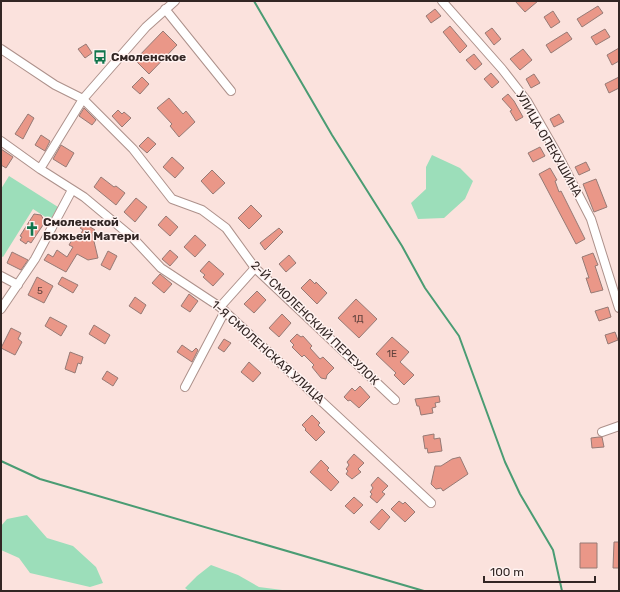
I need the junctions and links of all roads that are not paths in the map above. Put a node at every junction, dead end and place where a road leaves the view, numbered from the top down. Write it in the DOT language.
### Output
graph roads {
  1 [pos="175,1"];
  2 [pos="442,1"];
  3 [pos="165,9"];
  4 [pos="1,49"];
  5 [pos="231,91"];
  6 [pos="83,99"];
  7 [pos="1,141"];
  8 [pos="40,169"];
  9 [pos="72,190"];
  10 [pos="255,268"];
  11 [pos="1,276"];
  12 [pos="18,285"];
  13 [pos="619,308"];
  14 [pos="1,309"];
  15 [pos="223,309"];
  16 [pos="186,387"];
  17 [pos="395,400"];
  18 [pos="619,426"];
  19 [pos="602,432"];
  20 [pos="431,503"];
  1 -- 3 [label="street"];
  2 -- 13 [label="street, УЛИЦА ОПЕКУШИНА"];
  3 -- 5 [label="street"];
  3 -- 6 [label="street"];
  4 -- 6 [label="street, 2-Й СМОЛЕНСКИЙ ПЕРЕУЛОК"];
  6 -- 8 [label="street"];
  6 -- 10 [label="street, 2-Й СМОЛЕНСКИЙ ПЕРЕУЛОК"];
  7 -- 8 [label="street, 1-Я СМОЛЕНСКАЯ УЛИЦА"];
  8 -- 9 [label="street, 1-Я СМОЛЕНСКАЯ УЛИЦА"];
  9 -- 12 [label="street"];
  9 -- 15 [label="street, 1-Я СМОЛЕНСКАЯ УЛИЦА"];
  10 -- 15 [label="street"];
  10 -- 17 [label="street, 2-Й СМОЛЕНСКИЙ ПЕРЕУЛОК"];
  11 -- 12 [label="street"];
  12 -- 14 [label="street"];
  15 -- 16 [label="street"];
  15 -- 20 [label="street, 1-Я СМОЛЕНСКАЯ УЛИЦА"];
  18 -- 19 [label="street"];
}
